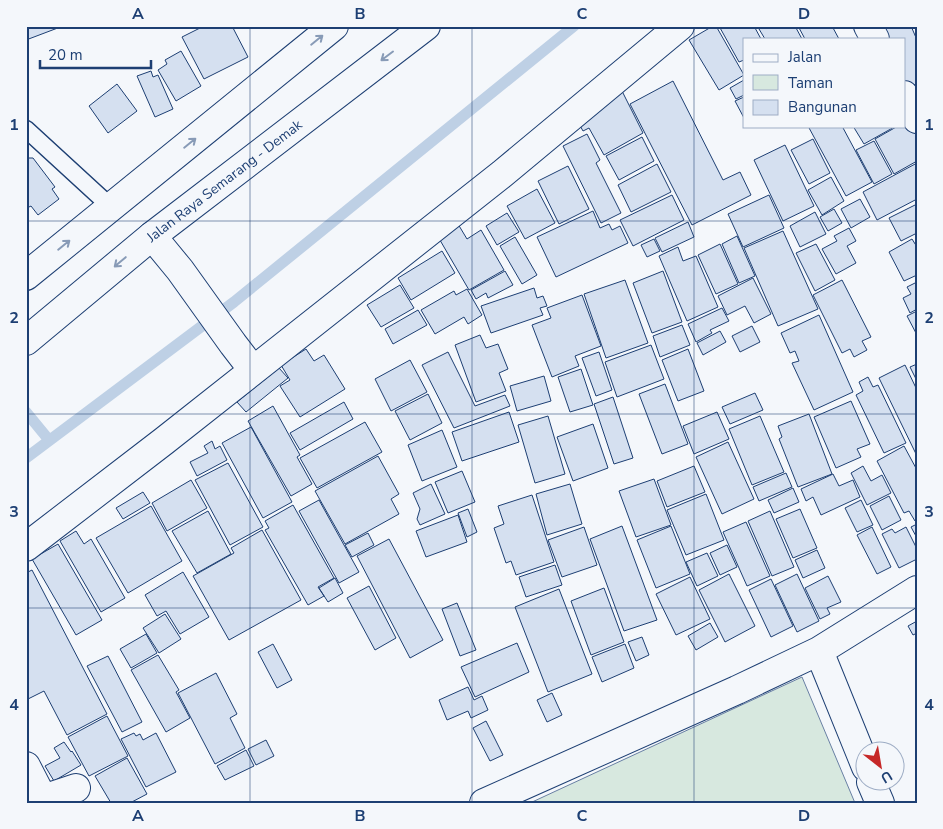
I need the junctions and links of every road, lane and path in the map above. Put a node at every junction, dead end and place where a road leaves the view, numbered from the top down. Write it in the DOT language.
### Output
graph roads {
  1 [pos="334,26"];
  2 [pos="426,26"];
  3 [pos="680,26"];
  4 [pos="868,26"];
  5 [pos="874,38"];
  6 [pos="906,99"];
  7 [pos="917,119"];
  8 [pos="26,129"];
  9 [pos="111,207"];
  10 [pos="152,236"];
  11 [pos="26,276"];
  12 [pos="26,341"];
  13 [pos="253,370"];
  14 [pos="26,547"];
  15 [pos="917,590"];
  16 [pos="819,651"];
  17 [pos="856,742"];
  18 [pos="26,766"];
  19 [pos="76,788"];
  20 [pos="484,803"];
  9 -- 1 [label="main road, one-way"];
  2 -- 10 [label="main road, Jalan Raya Semarang - Demak, one-way"];
  3 -- 13 [label="main road"];
  4 -- 5 [label="main road"];
  6 -- 7 [label="main road"];
  8 -- 9 [label="lane"];
  11 -- 9 [label="main road, one-way"];
  10 -- 12 [label="main road, Jalan Raya Semarang - Demak, one-way"];
  10 -- 13 [label="main road"];
  13 -- 14 [label="main road"];
  15 -- 16 [label="main road"];
  16 -- 17 [label="main road"];
  16 -- 20 [label="main road"];
  18 -- 19 [label="main road"];
}
